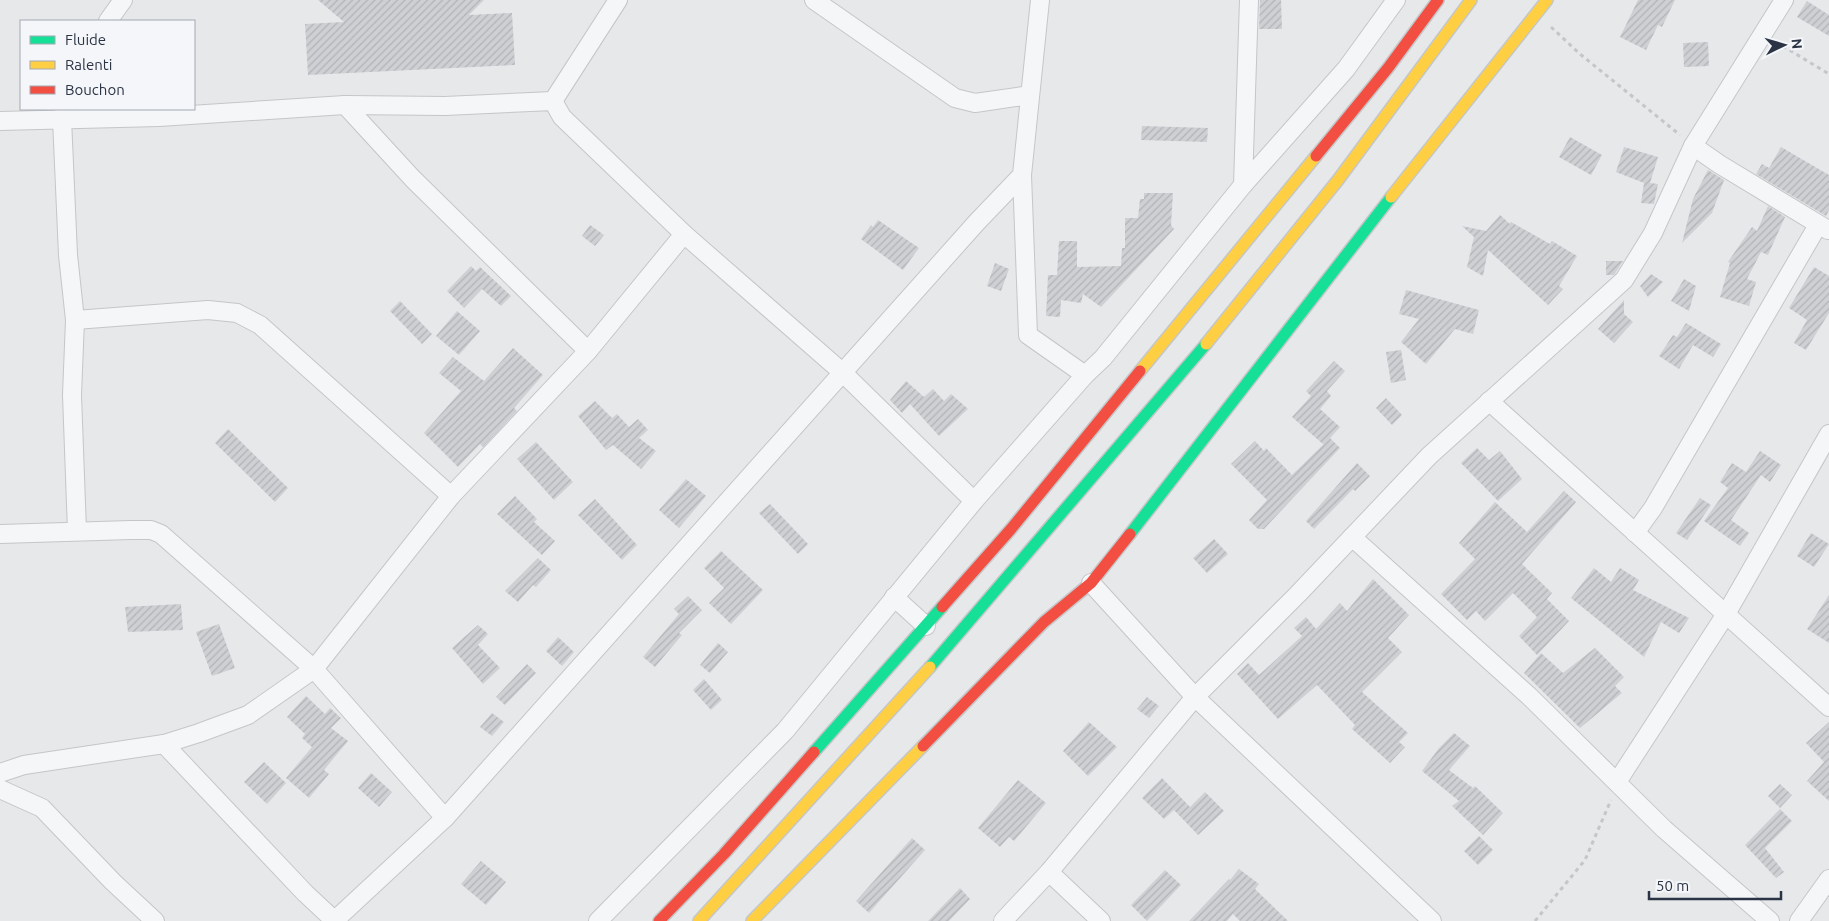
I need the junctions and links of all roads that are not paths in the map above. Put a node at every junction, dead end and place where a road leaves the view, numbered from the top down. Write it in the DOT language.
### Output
graph roads {
  1 [pos="123,0"];
  2 [pos="618,0"];
  3 [pos="814,0"];
  4 [pos="1040,0"];
  5 [pos="1249,0"];
  6 [pos="1396,0"];
  7 [pos="1438,0"];
  8 [pos="1471,0"];
  9 [pos="1547,0"];
  10 [pos="1784,0"];
  11 [pos="109,20"];
  12 [pos="1030,95"];
  13 [pos="554,101"];
  14 [pos="345,105"];
  15 [pos="64,114"];
  16 [pos="0,122"];
  17 [pos="1693,146"];
  18 [pos="1022,175"];
  19 [pos="1243,185"];
  20 [pos="1824,228"];
  21 [pos="684,234"];
  22 [pos="75,320"];
  23 [pos="588,351"];
  24 [pos="842,372"];
  25 [pos="1085,375"];
  26 [pos="1489,401"];
  27 [pos="1829,434"];
  28 [pos="451,496"];
  29 [pos="974,501"];
  30 [pos="77,531"];
  31 [pos="1635,533"];
  32 [pos="0,534"];
  33 [pos="1352,537"];
  34 [pos="1091,583"];
  35 [pos="894,596"];
  36 [pos="1726,614"];
  37 [pos="926,626"];
  38 [pos="314,669"];
  39 [pos="1195,698"];
  40 [pos="1829,707"];
  41 [pos="164,744"];
  42 [pos="0,773"];
  43 [pos="1617,782"];
  44 [pos="0,788"];
  45 [pos="445,818"];
  46 [pos="1049,872"];
  47 [pos="1829,880"];
  48 [pos="334,920"];
  49 [pos="155,921"];
  50 [pos="598,921"];
  51 [pos="659,921"];
  52 [pos="699,921"];
  53 [pos="752,921"];
  54 [pos="1002,921"];
  55 [pos="1101,921"];
  56 [pos="1432,921"];
  57 [pos="1770,921"];
  58 [pos="1799,921"];
  1 -- 11 [label="street"];
  2 -- 13 [label="street"];
  3 -- 12 [label="street"];
  4 -- 12 [label="street"];
  5 -- 19 [label="street"];
  6 -- 19 [label="street"];
  7 -- 37 [label="main road"];
  8 -- 52 [label="main road"];
  9 -- 34 [label="main road"];
  10 -- 17 [label="street"];
  12 -- 18 [label="street"];
  13 -- 14 [label="street"];
  13 -- 21 [label="street"];
  14 -- 15 [label="street"];
  14 -- 23 [label="street"];
  15 -- 16 [label="street"];
  15 -- 22 [label="street"];
  17 -- 20 [label="street"];
  17 -- 26 [label="street"];
  18 -- 24 [label="street"];
  18 -- 25 [label="street"];
  19 -- 25 [label="street"];
  20 -- 31 [label="street"];
  21 -- 23 [label="street"];
  21 -- 24 [label="street"];
  22 -- 28 [label="street"];
  22 -- 30 [label="street"];
  23 -- 28 [label="street"];
  24 -- 29 [label="street"];
  24 -- 45 [label="street"];
  25 -- 29 [label="street"];
  26 -- 31 [label="street"];
  26 -- 33 [label="street"];
  27 -- 36 [label="street"];
  28 -- 38 [label="street"];
  29 -- 35 [label="street"];
  30 -- 32 [label="street"];
  30 -- 38 [label="street"];
  31 -- 36 [label="street"];
  33 -- 39 [label="street"];
  33 -- 43 [label="street"];
  34 -- 39 [label="street"];
  34 -- 53 [label="main road"];
  35 -- 37 [label="street"];
  35 -- 50 [label="street"];
  36 -- 40 [label="street"];
  36 -- 43 [label="street"];
  37 -- 51 [label="main road"];
  38 -- 41 [label="street"];
  38 -- 45 [label="street"];
  39 -- 46 [label="street"];
  39 -- 56 [label="street"];
  41 -- 42 [label="street"];
  41 -- 48 [label="street"];
  43 -- 57 [label="street"];
  44 -- 49 [label="street"];
  45 -- 48 [label="street"];
  46 -- 54 [label="street"];
  46 -- 55 [label="street"];
  47 -- 58 [label="street"];
}
